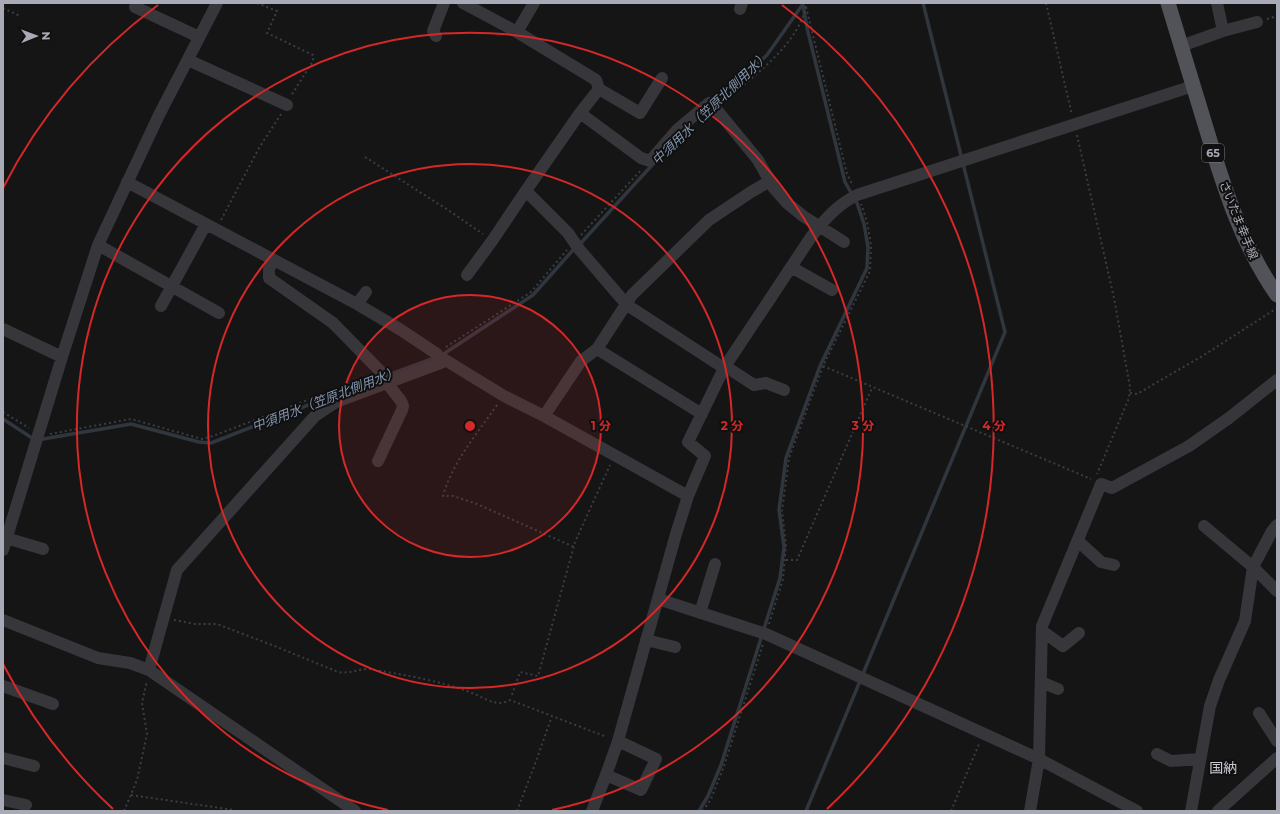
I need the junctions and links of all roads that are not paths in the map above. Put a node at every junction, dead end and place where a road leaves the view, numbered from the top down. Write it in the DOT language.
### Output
graph roads {
  1 [pos="217,3"];
  2 [pos="444,3"];
  3 [pos="462,3"];
  4 [pos="534,3"];
  5 [pos="1168,3"];
  6 [pos="1217,3"];
  7 [pos="135,7"];
  8 [pos="1257,22"];
  9 [pos="1223,31"];
  10 [pos="518,32"];
  11 [pos="436,36"];
  12 [pos="199,37"];
  13 [pos="1181,46"];
  14 [pos="188,60"];
  15 [pos="662,78"];
  16 [pos="1193,86"];
  17 [pos="599,89"];
  18 [pos="287,105"];
  19 [pos="580,113"];
  20 [pos="770,181"];
  21 [pos="127,182"];
  22 [pos="525,192"];
  23 [pos="206,224"];
  24 [pos="819,227"];
  25 [pos="844,242"];
  26 [pos="98,246"];
  27 [pos="273,260"];
  28 [pos="791,267"];
  29 [pos="467,275"];
  30 [pos="172,287"];
  31 [pos="832,290"];
  32 [pos="366,292"];
  33 [pos="1277,294"];
  34 [pos="357,304"];
  35 [pos="627,305"];
  36 [pos="161,306"];
  37 [pos="219,313"];
  38 [pos="3,329"];
  39 [pos="597,349"];
  40 [pos="442,355"];
  41 [pos="62,358"];
  42 [pos="725,367"];
  43 [pos="1277,380"];
  44 [pos="387,383"];
  45 [pos="784,390"];
  46 [pos="702,414"];
  47 [pos="544,416"];
  48 [pos="378,461"];
  49 [pos="688,496"];
  50 [pos="1277,525"];
  51 [pos="1204,526"];
  52 [pos="6,538"];
  53 [pos="1078,541"];
  54 [pos="43,549"];
  55 [pos="3,550"];
  56 [pos="715,564"];
  57 [pos="1114,565"];
  58 [pos="1253,567"];
  59 [pos="1277,591"];
  60 [pos="658,599"];
  61 [pos="700,613"];
  62 [pos="3,620"];
  63 [pos="1042,631"];
  64 [pos="1079,633"];
  65 [pos="646,640"];
  66 [pos="675,647"];
  67 [pos="149,670"];
  68 [pos="1041,682"];
  69 [pos="3,686"];
  70 [pos="1058,689"];
  71 [pos="53,704"];
  72 [pos="1259,714"];
  73 [pos="618,741"];
  74 [pos="1277,741"];
  75 [pos="1157,754"];
  76 [pos="3,758"];
  77 [pos="1277,758"];
  78 [pos="1039,759"];
  79 [pos="1200,759"];
  80 [pos="34,766"];
  81 [pos="606,775"];
  82 [pos="3,800"];
  83 [pos="26,805"];
  84 [pos="355,811"];
  85 [pos="592,811"];
  86 [pos="1030,811"];
  87 [pos="1137,811"];
  88 [pos="1191,811"];
  89 [pos="1218,811"];
  1 -- 12 [label="street"];
  2 -- 11 [label="street"];
  3 -- 10 [label="street"];
  4 -- 10 [label="street"];
  5 -- 13 [label="main road, さいたま幸手線 / 65"];
  6 -- 9 [label="street"];
  7 -- 12 [label="street"];
  8 -- 9 [label="street"];
  9 -- 13 [label="street"];
  10 -- 17 [label="street"];
  12 -- 14 [label="street"];
  13 -- 16 [label="main road, さいたま幸手線 / 65"];
  14 -- 18 [label="street"];
  14 -- 21 [label="street"];
  15 -- 17 [label="street"];
  16 -- 24 [label="street"];
  16 -- 33 [label="main road, さいたま幸手線 / 65"];
  17 -- 19 [label="street"];
  19 -- 20 [label="street"];
  19 -- 22 [label="street"];
  20 -- 24 [label="street"];
  20 -- 35 [label="street"];
  21 -- 23 [label="street"];
  21 -- 26 [label="street"];
  22 -- 29 [label="street"];
  22 -- 35 [label="street"];
  23 -- 27 [label="street"];
  23 -- 30 [label="street"];
  24 -- 25 [label="street"];
  24 -- 28 [label="street"];
  26 -- 30 [label="street"];
  26 -- 41 [label="street"];
  27 -- 34 [label="street"];
  27 -- 44 [label="street"];
  28 -- 31 [label="street"];
  28 -- 42 [label="street"];
  30 -- 36 [label="street"];
  30 -- 37 [label="street"];
  32 -- 34 [label="street"];
  34 -- 40 [label="street"];
  35 -- 39 [label="street"];
  35 -- 42 [label="street"];
  38 -- 41 [label="street"];
  39 -- 46 [label="street"];
  39 -- 47 [label="street"];
  40 -- 44 [label="street"];
  40 -- 47 [label="street"];
  41 -- 52 [label="street"];
  42 -- 45 [label="street"];
  42 -- 46 [label="street"];
  43 -- 53 [label="street"];
  44 -- 48 [label="street"];
  44 -- 67 [label="street"];
  46 -- 49 [label="street"];
  47 -- 49 [label="street"];
  49 -- 60 [label="street"];
  50 -- 58 [label="street"];
  51 -- 58 [label="street"];
  52 -- 54 [label="street"];
  52 -- 55 [label="street"];
  53 -- 57 [label="street"];
  53 -- 63 [label="street"];
  56 -- 61 [label="street"];
  58 -- 59 [label="street"];
  58 -- 79 [label="street"];
  60 -- 61 [label="street"];
  60 -- 65 [label="street"];
  61 -- 78 [label="street"];
  62 -- 67 [label="street"];
  63 -- 64 [label="street"];
  63 -- 68 [label="street"];
  65 -- 66 [label="street"];
  65 -- 73 [label="street"];
  67 -- 84 [label="street"];
  68 -- 70 [label="street"];
  68 -- 78 [label="street"];
  69 -- 71 [label="street"];
  72 -- 74 [label="street"];
  73 -- 81 [label="street"];
  73 -- 81 [label="street"];
  75 -- 79 [label="street"];
  76 -- 80 [label="street"];
  77 -- 89 [label="street"];
  78 -- 86 [label="street"];
  78 -- 87 [label="street"];
  79 -- 88 [label="street"];
  81 -- 85 [label="street"];
  82 -- 83 [label="street"];
}
